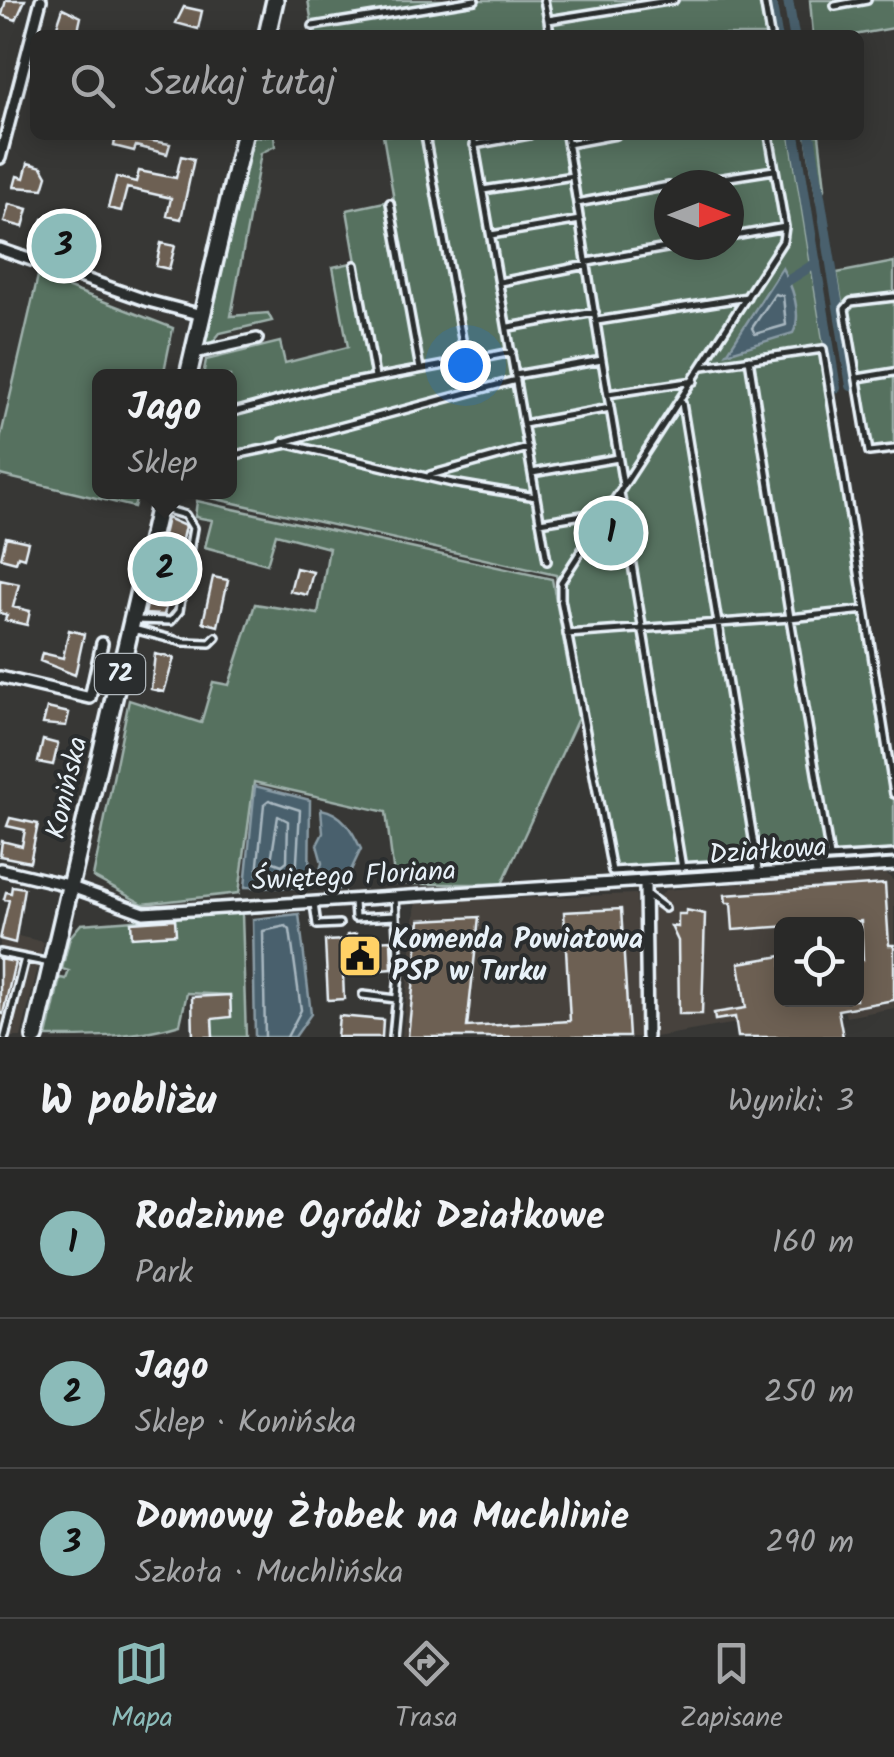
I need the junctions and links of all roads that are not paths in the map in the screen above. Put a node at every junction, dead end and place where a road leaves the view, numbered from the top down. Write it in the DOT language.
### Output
graph roads {
  1 [pos="41,0"];
  2 [pos="275,0"];
  3 [pos="476,0"];
  4 [pos="544,0"];
  5 [pos="674,0"];
  6 [pos="764,0"];
  7 [pos="867,0"];
  8 [pos="835,6"];
  9 [pos="548,20"];
  10 [pos="312,26"];
  11 [pos="33,30"];
  12 [pos="267,30"];
  13 [pos="549,30"];
  14 [pos="769,30"];
  15 [pos="30,42"];
  16 [pos="243,140"];
  17 [pos="426,140"];
  18 [pos="473,140"];
  19 [pos="502,140"];
  20 [pos="567,140"];
  21 [pos="589,140"];
  22 [pos="771,140"];
  23 [pos="568,144"];
  24 [pos="474,145"];
  25 [pos="0,158"];
  26 [pos="775,170"];
  27 [pos="744,175"];
  28 [pos="573,176"];
  29 [pos="654,189"];
  30 [pos="483,190"];
  31 [pos="390,203"];
  32 [pos="577,203"];
  33 [pos="580,220"];
  34 [pos="785,226"];
  35 [pos="744,234"];
  36 [pos="491,235"];
  37 [pos="0,248"];
  38 [pos="654,251"];
  39 [pos="355,264"];
  40 [pos="587,264"];
  41 [pos="500,282"];
  42 [pos="747,297"];
  43 [pos="894,297"];
  44 [pos="595,312"];
  45 [pos="202,315"];
  46 [pos="596,321"];
  47 [pos="508,327"];
  48 [pos="257,338"];
  49 [pos="512,352"];
  50 [pos="194,354"];
  51 [pos="749,359"];
  52 [pos="602,360"];
  53 [pos="466,361"];
  54 [pos="704,366"];
  55 [pos="190,369"];
  56 [pos="420,369"];
  57 [pos="894,372"];
  58 [pos="375,377"];
  59 [pos="516,378"];
  60 [pos="858,378"];
  61 [pos="694,381"];
  62 [pos="608,394"];
  63 [pos="682,400"];
  64 [pos="610,408"];
  65 [pos="237,411"];
  66 [pos="524,424"];
  67 [pos="278,443"];
  68 [pos="528,448"];
  69 [pos="894,449"];
  70 [pos="237,454"];
  71 [pos="618,458"];
  72 [pos="532,473"];
  73 [pos="428,476"];
  74 [pos="622,490"];
  75 [pos="536,498"];
  76 [pos="160,499"];
  77 [pos="608,511"];
  78 [pos="540,522"];
  79 [pos="546,561"];
  80 [pos="865,610"];
  81 [pos="790,618"];
  82 [pos="718,623"];
  83 [pos="132,624"];
  84 [pos="643,628"];
  85 [pos="567,634"];
  86 [pos="216,637"];
  87 [pos="102,644"];
  88 [pos="0,676"];
  89 [pos="894,794"];
  90 [pos="894,854"];
  91 [pos="830,857"];
  92 [pos="757,863"];
  93 [pos="894,865"];
  94 [pos="682,868"];
  95 [pos="0,869"];
  96 [pos="759,876"];
  97 [pos="70,887"];
  98 [pos="645,888"];
  99 [pos="395,897"];
  100 [pos="354,899"];
  101 [pos="314,901"];
  102 [pos="665,908"];
  103 [pos="396,916"];
  104 [pos="339,924"];
  105 [pos="0,953"];
  106 [pos="24,958"];
  107 [pos="52,964"];
  108 [pos="363,995"];
  109 [pos="396,998"];
  110 [pos="5,1037"];
  111 [pos="35,1037"];
  112 [pos="393,1037"];
  113 [pos="647,1037"];
  1 -- 11 [label="street"];
  2 -- 12 [label="main road"];
  3 -- 10 [label="lane"];
  4 -- 9 [label="lane"];
  5 -- 9 [label="lane"];
  6 -- 14 [label="lane"];
  7 -- 8 [label="lane"];
  9 -- 13 [label="lane"];
  15 -- 25 [label="street"];
  16 -- 45 [label="main road"];
  17 -- 53 [label="lane"];
  18 -- 24 [label="lane"];
  19 -- 24 [label="lane"];
  20 -- 23 [label="lane"];
  21 -- 23 [label="lane"];
  22 -- 26 [label="lane"];
  23 -- 28 [label="lane"];
  24 -- 30 [label="lane"];
  26 -- 27 [label="lane"];
  26 -- 34 [label="lane"];
  28 -- 30 [label="lane"];
  28 -- 32 [label="lane"];
  29 -- 32 [label="lane"];
  30 -- 36 [label="lane"];
  31 -- 56 [label="lane"];
  32 -- 33 [label="lane"];
  33 -- 36 [label="lane"];
  33 -- 40 [label="lane"];
  34 -- 35 [label="lane"];
  34 -- 42 [label="lane"];
  36 -- 41 [label="lane"];
  37 -- 45 [label="street"];
  38 -- 40 [label="lane"];
  39 -- 58 [label="lane"];
  40 -- 41 [label="lane"];
  40 -- 44 [label="lane"];
  41 -- 47 [label="lane"];
  42 -- 46 [label="lane"];
  42 -- 54 [label="lane"];
  43 -- 60 [label="lane"];
  44 -- 46 [label="lane"];
  44 -- 47 [label="lane"];
  45 -- 50 [label="main road"];
  46 -- 52 [label="lane"];
  47 -- 49 [label="lane"];
  48 -- 50 [label="street"];
  49 -- 53 [label="lane"];
  49 -- 59 [label="lane"];
  50 -- 55 [label="main road"];
  51 -- 54 [label="lane"];
  51 -- 80 [label="lane"];
  51 -- 81 [label="lane"];
  52 -- 59 [label="lane"];
  52 -- 62 [label="lane"];
  53 -- 56 [label="lane"];
  54 -- 61 [label="lane"];
  56 -- 58 [label="lane"];
  57 -- 60 [label="lane"];
  58 -- 65 [label="lane"];
  59 -- 66 [label="lane"];
  59 -- 67 [label="lane"];
  60 -- 69 [label="lane"];
  61 -- 62 [label="lane"];
  61 -- 63 [label="lane"];
  62 -- 64 [label="lane"];
  63 -- 74 [label="lane"];
  63 -- 82 [label="lane"];
  64 -- 66 [label="lane"];
  64 -- 71 [label="lane"];
  66 -- 68 [label="lane"];
  67 -- 70 [label="lane"];
  67 -- 73 [label="lane"];
  68 -- 72 [label="lane"];
  68 -- 73 [label="lane"];
  71 -- 72 [label="lane"];
  71 -- 74 [label="lane"];
  72 -- 75 [label="lane"];
  73 -- 75 [label="lane"];
  74 -- 77 [label="lane"];
  74 -- 84 [label="lane"];
  75 -- 78 [label="lane"];
  76 -- 83 [label="main road, Konińska / 72"];
  76 -- 83 [label="lane"];
  77 -- 78 [label="lane"];
  77 -- 85 [label="lane"];
  78 -- 79 [label="lane"];
  80 -- 81 [label="lane"];
  80 -- 89 [label="lane"];
  81 -- 82 [label="lane"];
  81 -- 91 [label="lane"];
  82 -- 84 [label="lane"];
  82 -- 92 [label="lane"];
  83 -- 86 [label="lane"];
  83 -- 97 [label="main road, Konińska / 72"];
  84 -- 85 [label="lane"];
  84 -- 94 [label="lane"];
  85 -- 94 [label="lane"];
  87 -- 88 [label="street"];
  90 -- 91 [label="lane"];
  91 -- 92 [label="lane"];
  92 -- 94 [label="lane"];
  92 -- 96 [label="lane"];
  93 -- 96 [label="street, Działkowa"];
  95 -- 97 [label="street, Świętego Floriana"];
  96 -- 98 [label="street, Działkowa"];
  97 -- 101 [label="street, Świętego Floriana"];
  97 -- 107 [label="main road, Konińska / 72"];
  98 -- 99 [label="street, Świętego Floriana"];
  98 -- 102 [label="lane"];
  98 -- 113 [label="street"];
  99 -- 100 [label="street, Świętego Floriana"];
  99 -- 103 [label="lane"];
  100 -- 101 [label="street, Świętego Floriana"];
  100 -- 103 [label="lane"];
  101 -- 104 [label="lane"];
  103 -- 109 [label="lane"];
  105 -- 106 [label="lane"];
  106 -- 107 [label="lane"];
  106 -- 110 [label="lane"];
  107 -- 111 [label="main road, Konińska / 72"];
  108 -- 109 [label="lane"];
  109 -- 112 [label="lane"];
}
